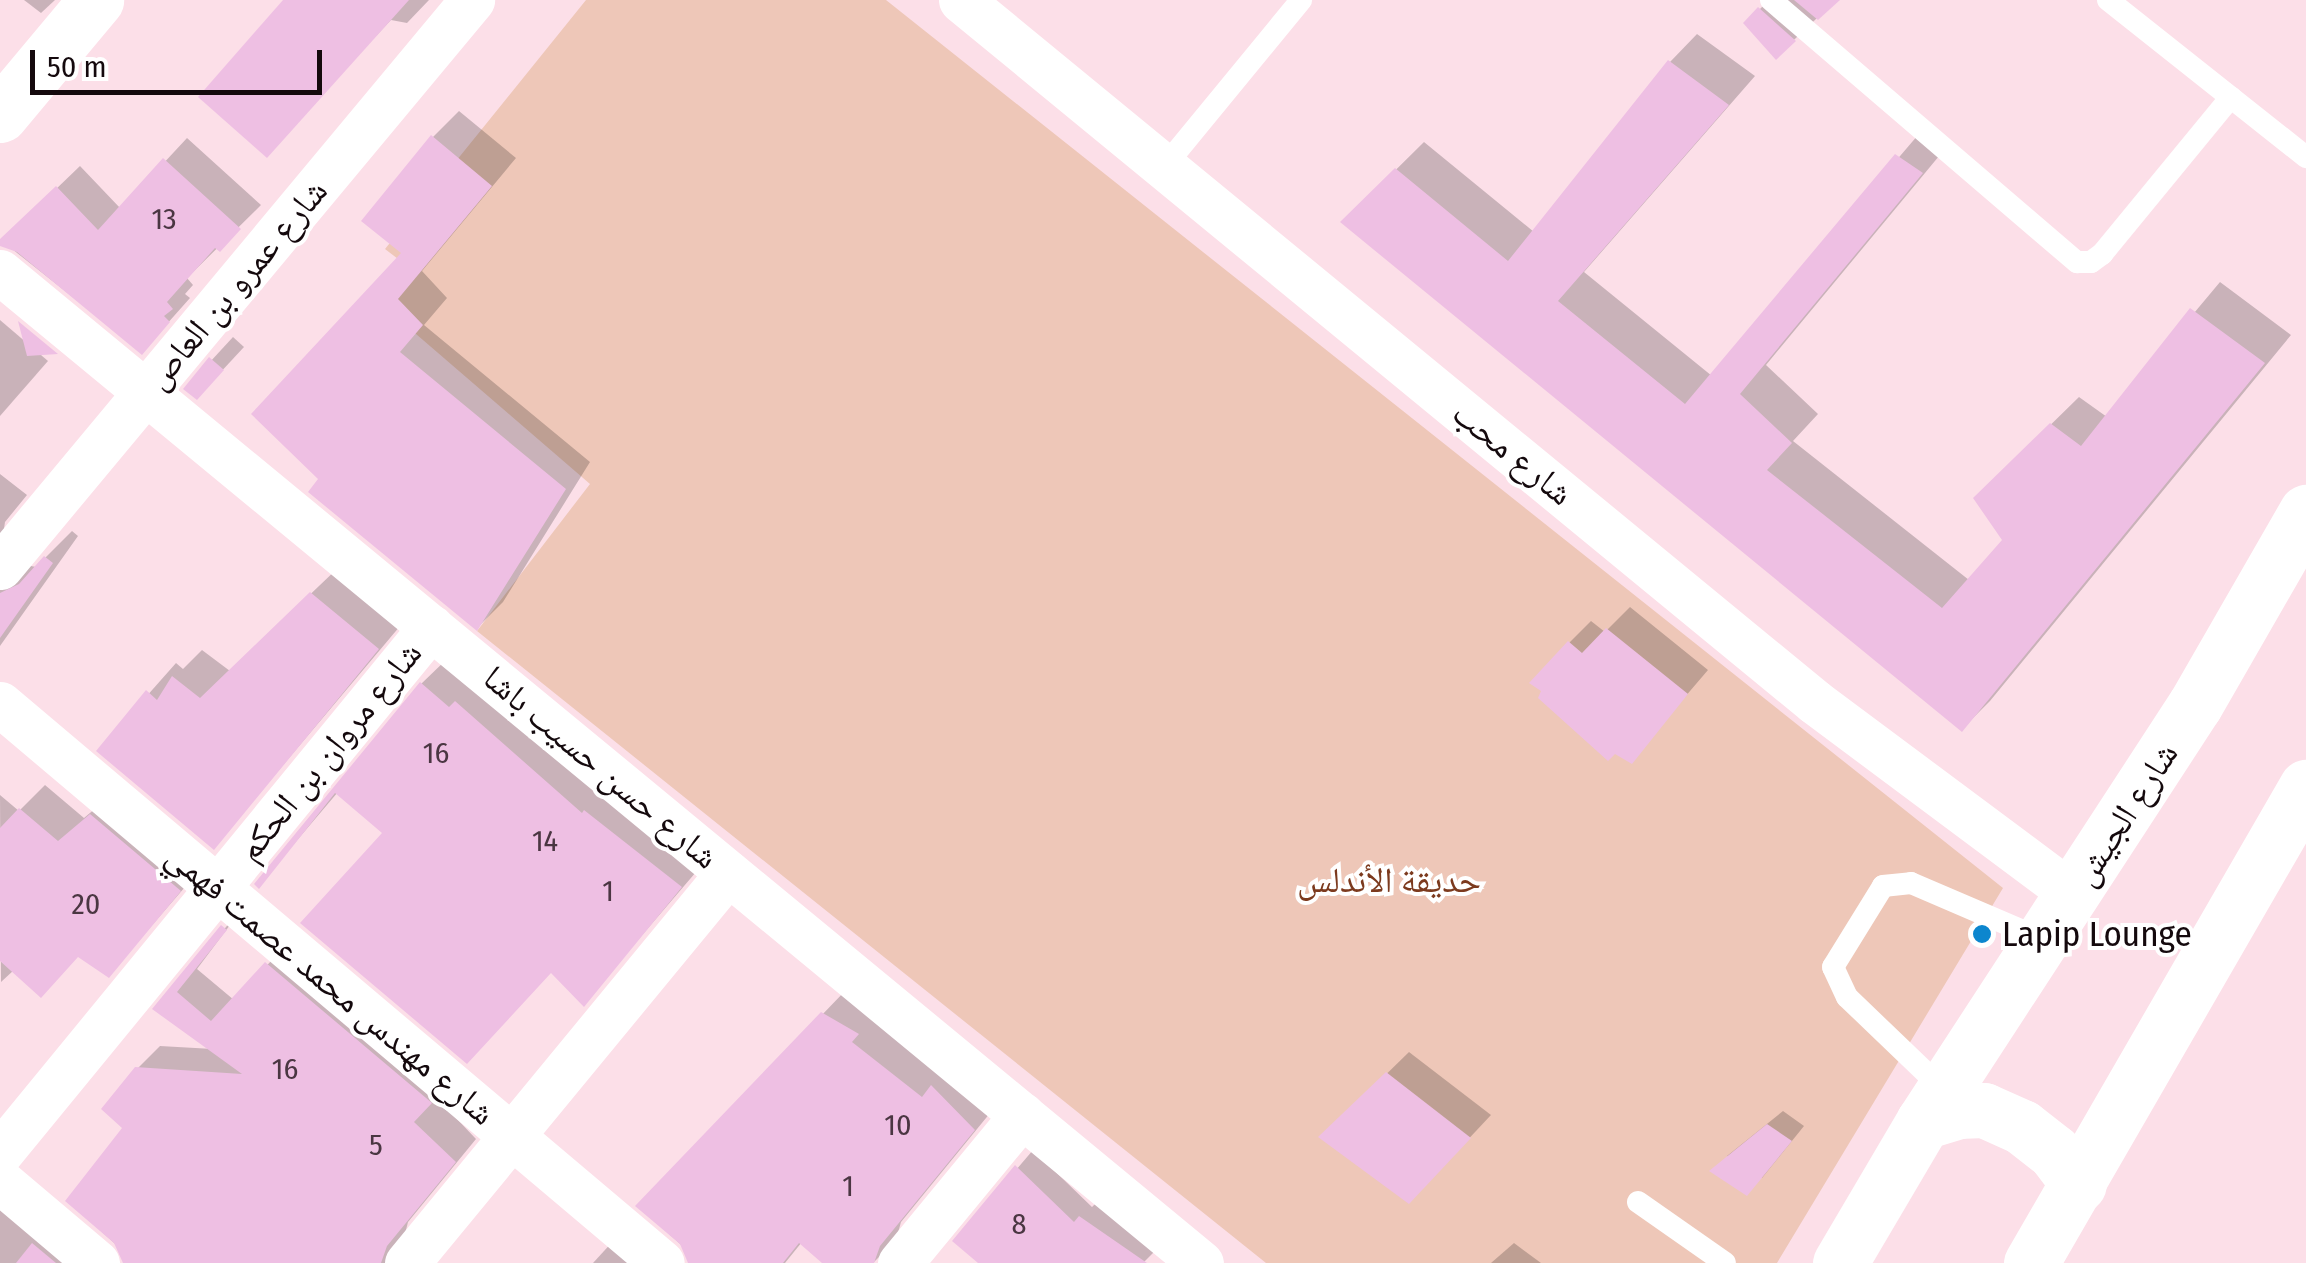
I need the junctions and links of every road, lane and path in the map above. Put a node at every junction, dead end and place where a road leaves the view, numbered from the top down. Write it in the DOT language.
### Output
graph roads {
  1 [pos="96,0"];
  2 [pos="472,0"];
  3 [pos="961,0"];
  4 [pos="1301,0"];
  5 [pos="1770,0"];
  6 [pos="2108,0"];
  7 [pos="2230,98"];
  8 [pos="0,115"];
  9 [pos="2306,157"];
  10 [pos="1164,166"];
  11 [pos="0,272"];
  12 [pos="146,392"];
  13 [pos="2306,512"];
  14 [pos="0,567"];
  15 [pos="430,627"];
  16 [pos="0,704"];
  17 [pos="2304,794"];
  18 [pos="728,873"];
  19 [pos="2280,884"];
  20 [pos="217,888"];
  21 [pos="2058,917"];
  22 [pos="1934,1106"];
  23 [pos="1022,1115"];
  24 [pos="511,1136"];
  25 [pos="0,1153"];
  26 [pos="0,1182"];
  27 [pos="2079,1186"];
  28 [pos="1638,1202"];
  29 [pos="97,1263"];
  30 [pos="406,1263"];
  31 [pos="662,1263"];
  32 [pos="900,1263"];
  33 [pos="1201,1263"];
  34 [pos="1726,1263"];
  35 [pos="1840,1263"];
  36 [pos="2030,1263"];
  1 -- 8 [label="main road"];
  2 -- 12 [label="street, شارع عمرو بن العاص"];
  3 -- 10 [label="street, شارع محب"];
  4 -- 10 [label="lane"];
  5 -- 7 [label="lane"];
  6 -- 7 [label="lane"];
  7 -- 9 [label="lane"];
  10 -- 21 [label="street, شارع محب"];
  11 -- 12 [label="street, شارع حسن حسيب باشا"];
  12 -- 14 [label="street, شارع عمرو بن العاص"];
  12 -- 15 [label="street, شارع حسن حسيب باشا"];
  13 -- 21 [label="main road, شارع الجيش"];
  15 -- 18 [label="street, شارع حسن حسيب باشا"];
  15 -- 20 [label="street, شارع مروان بن الحكم"];
  16 -- 20 [label="street, شارع مهندس محمد عصمت فهمي"];
  17 -- 19 [label="main road"];
  18 -- 23 [label="street, شارع حسن حسيب باشا"];
  18 -- 24 [label="street"];
  19 -- 27 [label="main road"];
  20 -- 24 [label="street, شارع مهندس محمد عصمت فهمي"];
  20 -- 25 [label="street, شارع مروان بن الحكم"];
  21 -- 22 [label="main road, شارع الجيش"];
  21 -- 22 [label="lane"];
  22 -- 27 [label="main road"];
  22 -- 35 [label="main road, شارع الجيش"];
  23 -- 32 [label="street"];
  23 -- 33 [label="street, شارع حسن حسيب باشا"];
  24 -- 30 [label="street"];
  24 -- 31 [label="street, شارع مهندس محمد عصمت فهمي"];
  26 -- 29 [label="street"];
  27 -- 36 [label="main road"];
  28 -- 34 [label="lane"];
}
